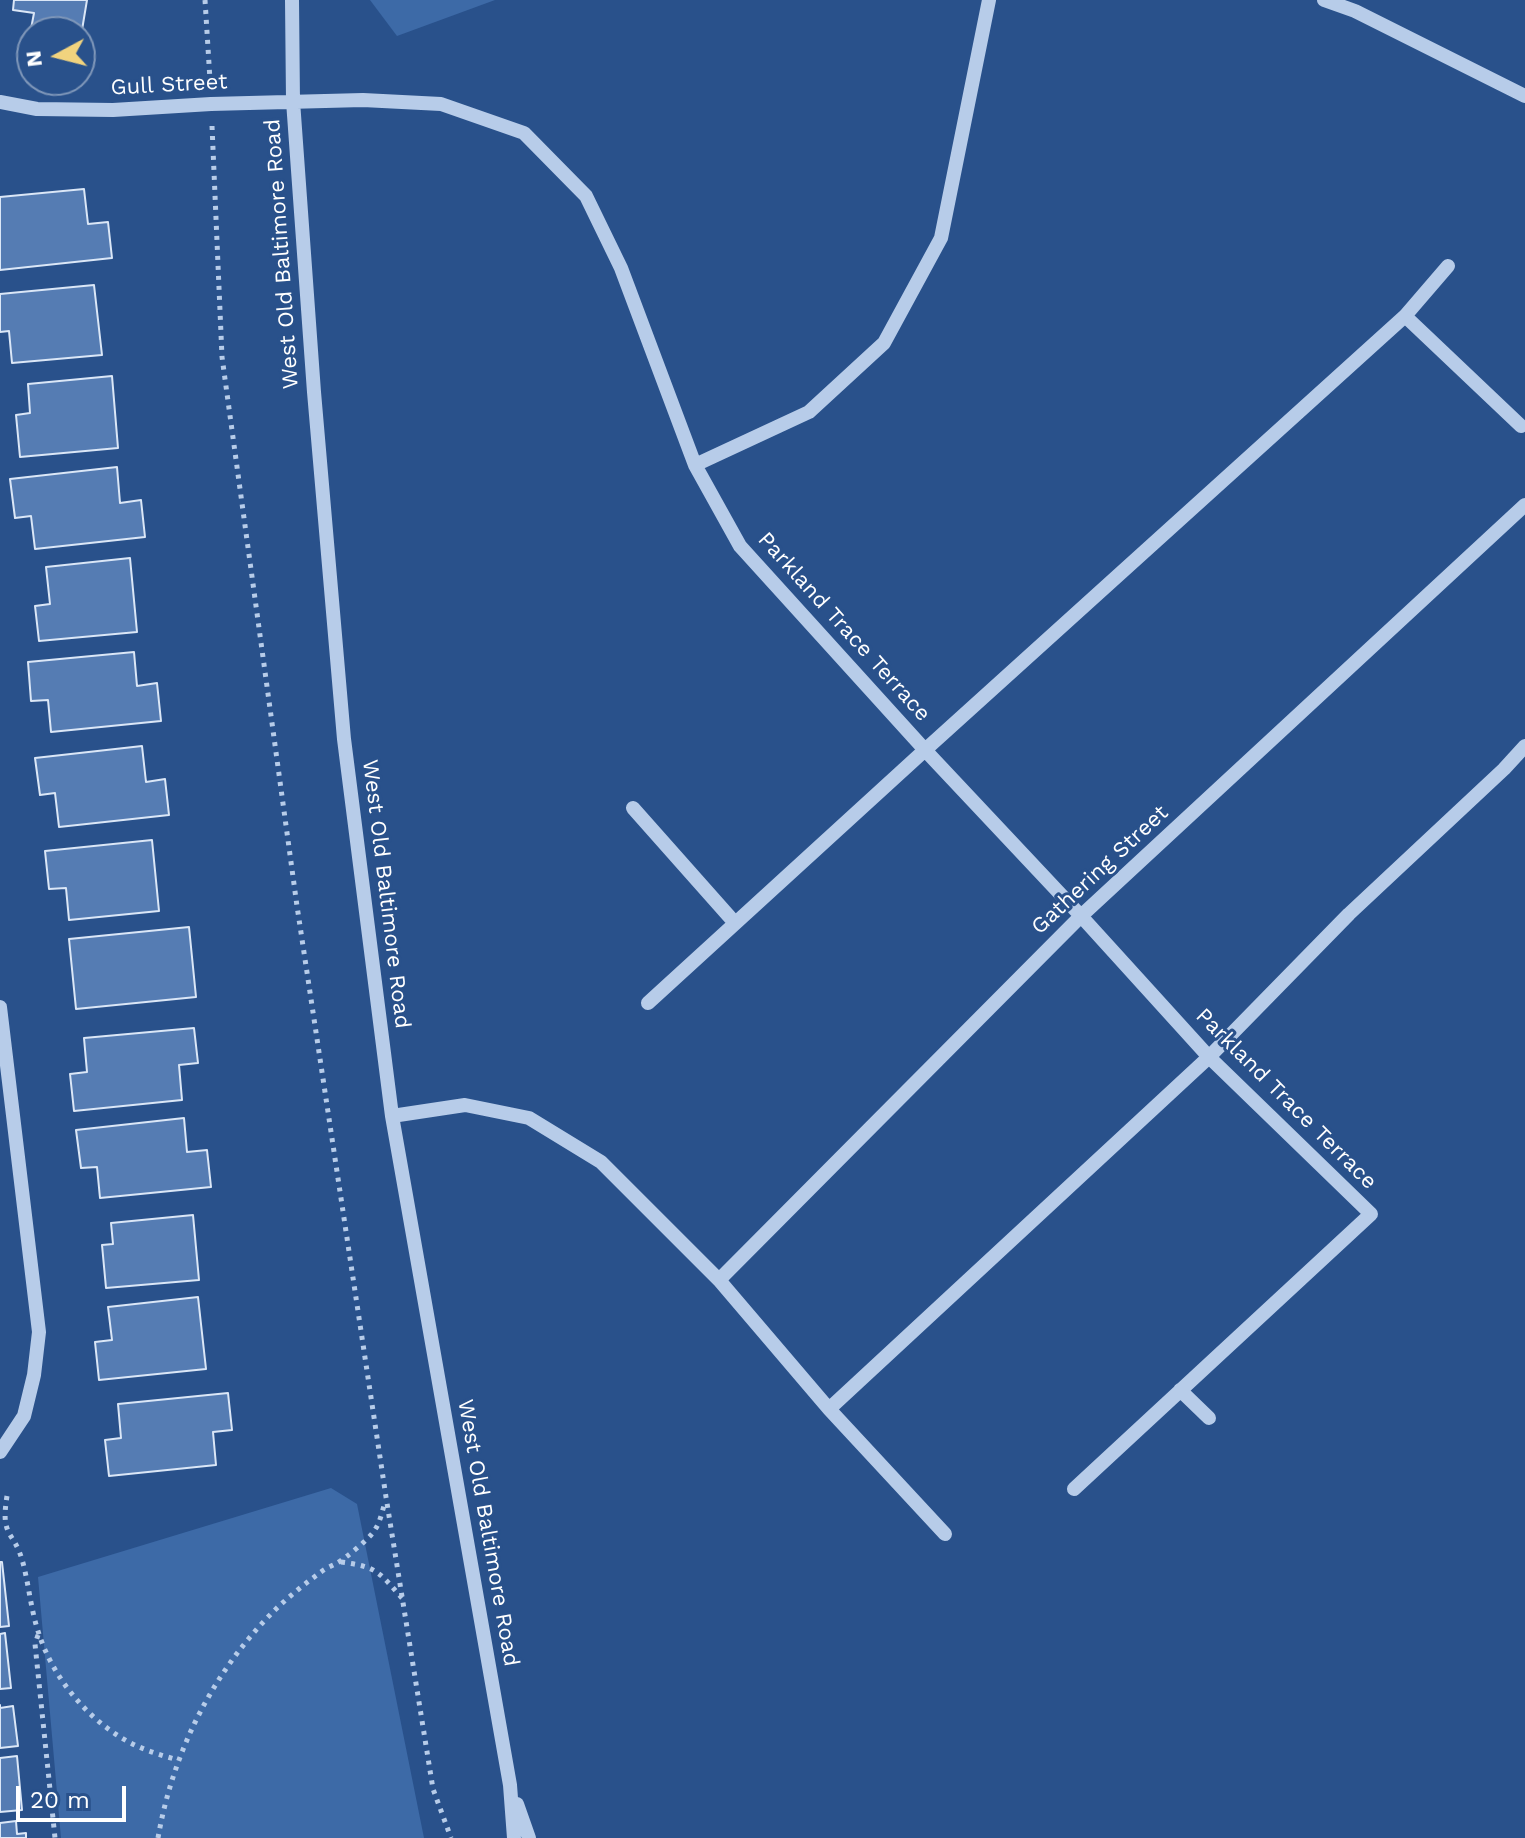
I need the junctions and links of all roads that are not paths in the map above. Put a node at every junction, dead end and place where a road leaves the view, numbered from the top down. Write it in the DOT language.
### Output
graph roads {
  1 [pos="292,0"];
  2 [pos="989,0"];
  3 [pos="1324,0"];
  4 [pos="1525,96"];
  5 [pos="293,101"];
  6 [pos="0,102"];
  7 [pos="1448,266"];
  8 [pos="1405,316"];
  9 [pos="1521,426"];
  10 [pos="695,465"];
  11 [pos="1525,505"];
  12 [pos="1525,746"];
  13 [pos="925,750"];
  14 [pos="633,808"];
  15 [pos="1081,916"];
  16 [pos="735,923"];
  17 [pos="648,1003"];
  18 [pos="0,1007"];
  19 [pos="0,1016"];
  20 [pos="1209,1057"];
  21 [pos="392,1116"];
  22 [pos="719,1280"];
  23 [pos="1180,1390"];
  24 [pos="829,1409"];
  25 [pos="1209,1418"];
  26 [pos="0,1452"];
  27 [pos="1074,1489"];
  28 [pos="945,1534"];
  29 [pos="510,1785"];
  30 [pos="514,1838"];
  31 [pos="529,1838"];
  1 -- 5 [label="street, West Old Baltimore Road"];
  2 -- 10 [label="street"];
  3 -- 4 [label="street"];
  5 -- 6 [label="street, Gull Street"];
  5 -- 10 [label="street, Parkland Trace Terrace"];
  5 -- 21 [label="street, West Old Baltimore Road"];
  7 -- 8 [label="street"];
  8 -- 9 [label="street"];
  8 -- 13 [label="street"];
  10 -- 13 [label="street, Parkland Trace Terrace"];
  11 -- 15 [label="street, Gathering Street"];
  12 -- 20 [label="street"];
  13 -- 15 [label="street, Parkland Trace Terrace"];
  13 -- 16 [label="street"];
  14 -- 16 [label="street"];
  15 -- 20 [label="street, Parkland Trace Terrace"];
  15 -- 22 [label="street, Gathering Street"];
  16 -- 17 [label="street"];
  18 -- 19 [label="street"];
  19 -- 26 [label="street"];
  20 -- 23 [label="street, Parkland Trace Terrace"];
  20 -- 24 [label="street"];
  21 -- 22 [label="street"];
  21 -- 29 [label="street, West Old Baltimore Road"];
  22 -- 24 [label="street"];
  23 -- 25 [label="street"];
  23 -- 27 [label="street"];
  24 -- 28 [label="street"];
  29 -- 30 [label="street, West Old Baltimore Road"];
  29 -- 31 [label="street, West Old Baltimore Road"];
}
